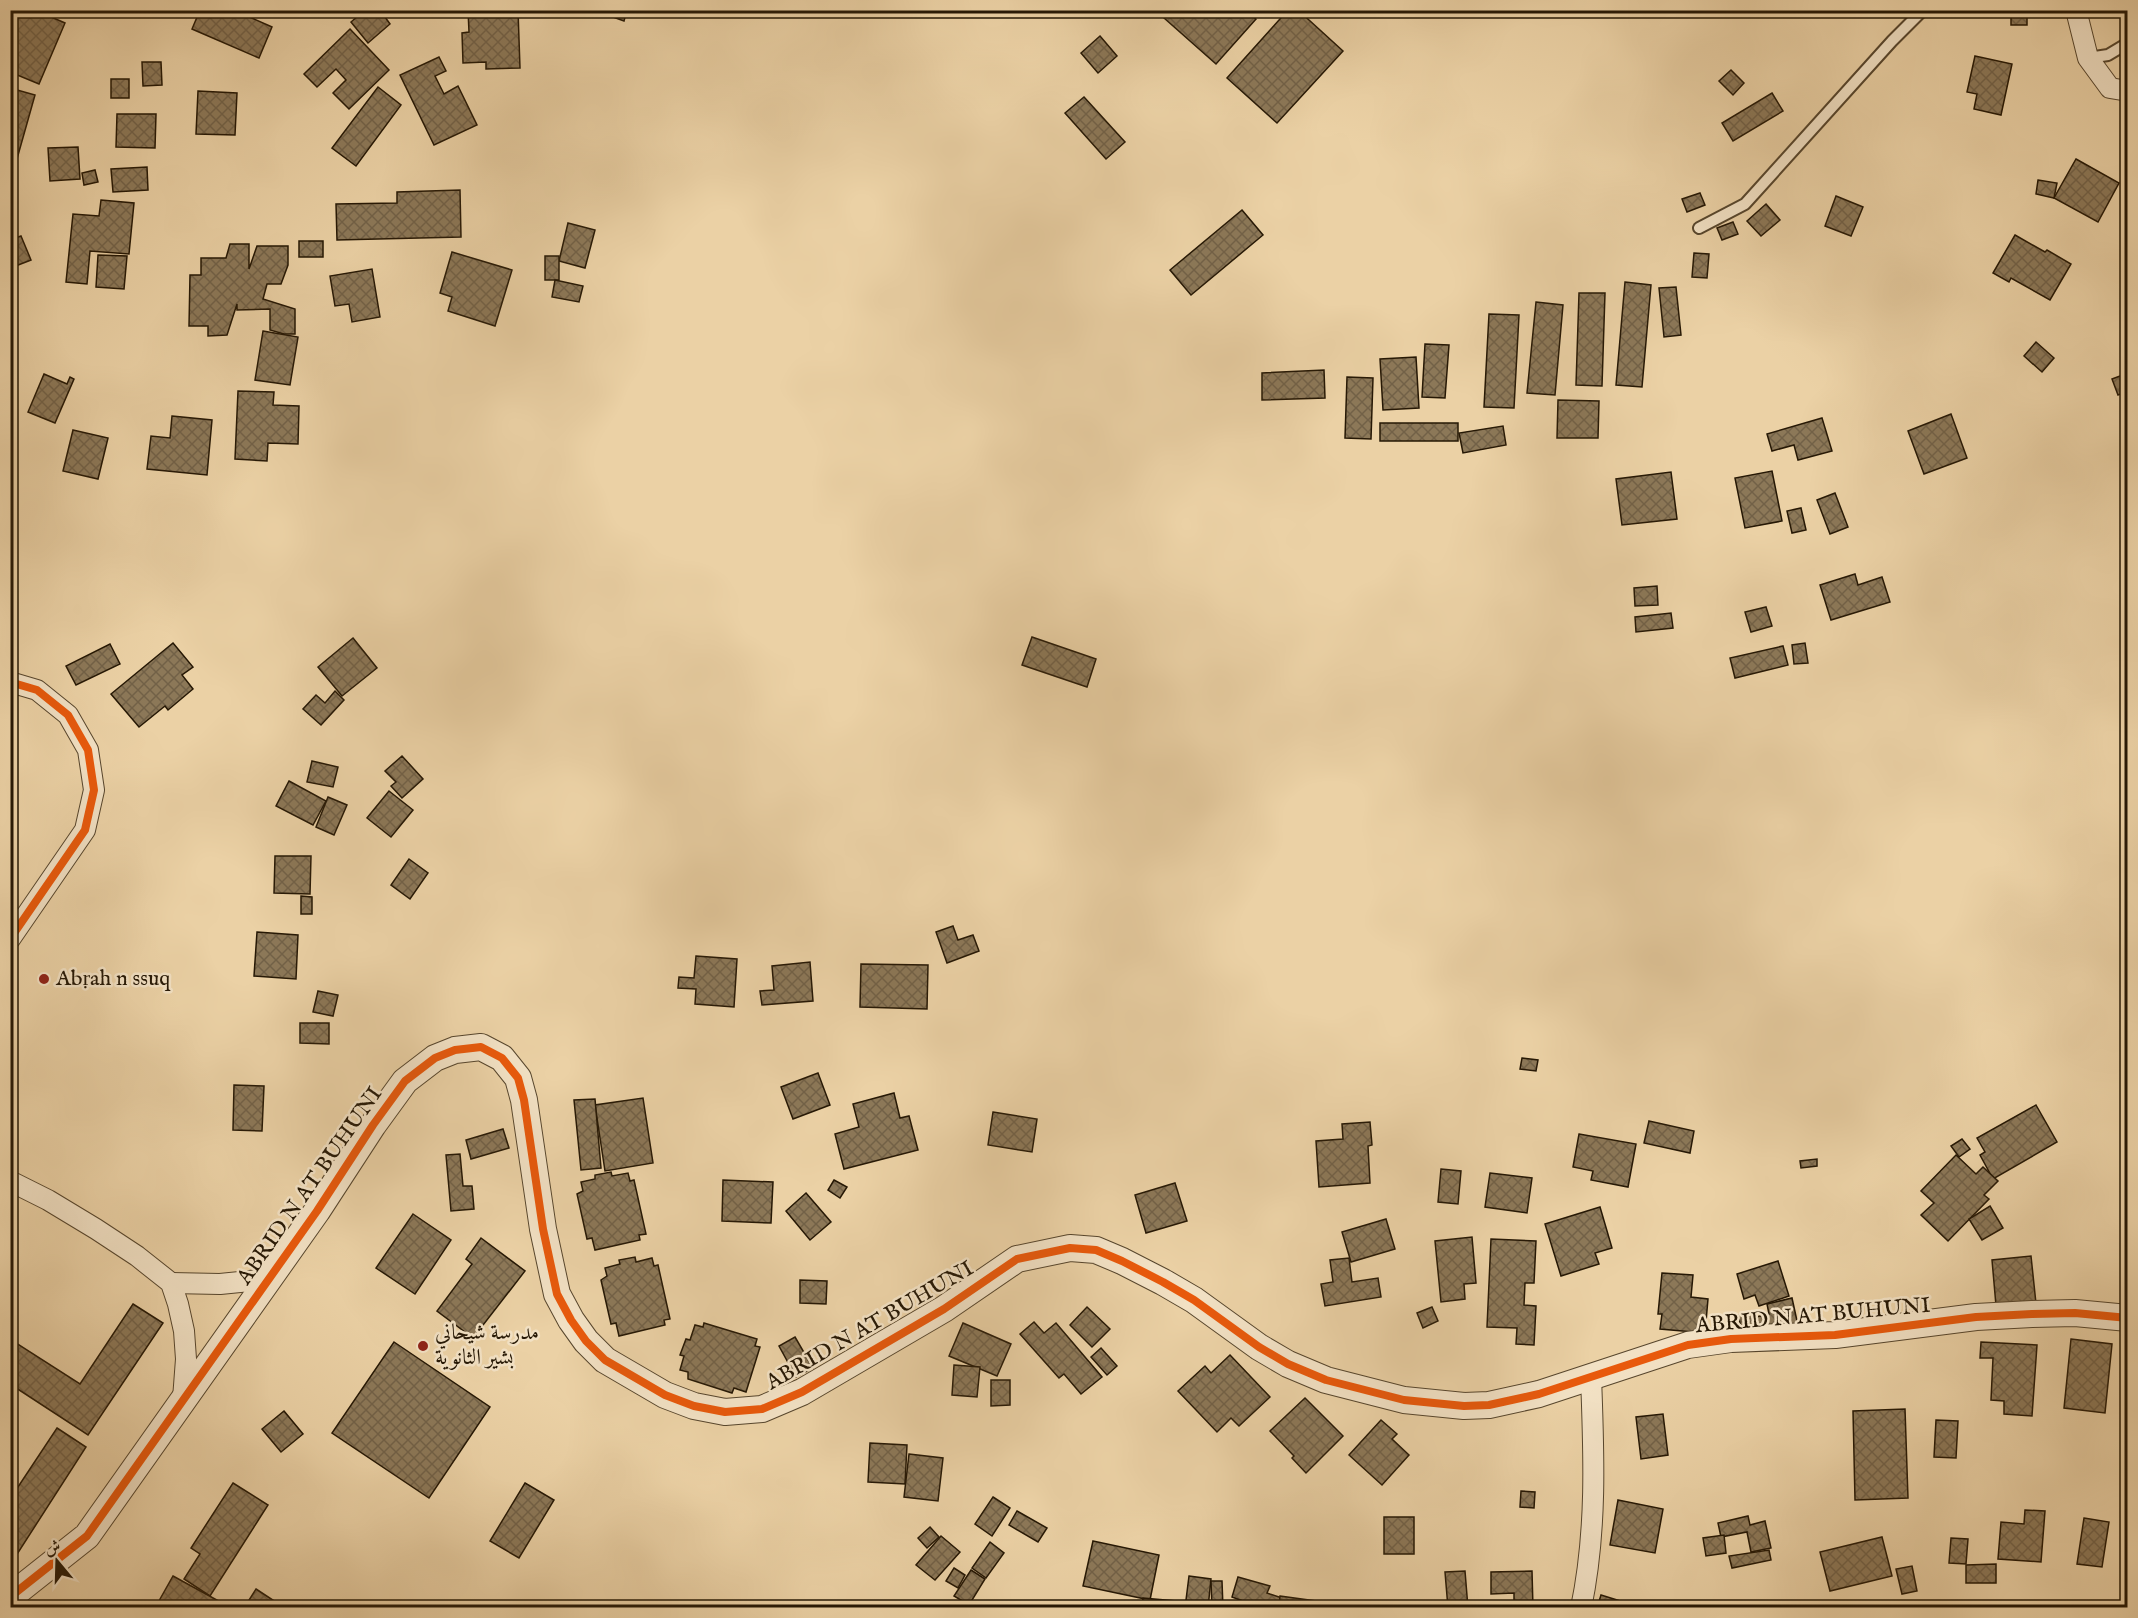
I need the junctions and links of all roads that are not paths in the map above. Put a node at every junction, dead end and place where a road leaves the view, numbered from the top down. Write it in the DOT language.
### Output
graph roads {
  1 [pos="1923,10"];
  2 [pos="2076,10"];
  3 [pos="2127,43"];
  4 [pos="2088,58"];
  5 [pos="2127,92"];
  6 [pos="1699,228"];
  7 [pos="10,682"];
  8 [pos="10,939"];
  9 [pos="10,1181"];
  10 [pos="268,1279"];
  11 [pos="171,1283"];
  12 [pos="2127,1318"];
  13 [pos="1591,1377"];
  14 [pos="182,1404"];
  15 [pos="15,1597"];
  16 [pos="1581,1608"];
  1 -- 6 [label="lane"];
  2 -- 4 [label="street"];
  3 -- 4 [label="lane"];
  4 -- 5 [label="street"];
  7 -- 8 [label="street"];
  9 -- 11 [label="street"];
  10 -- 11 [label="street"];
  10 -- 13 [label="street, ABRID N AT BUHUNI"];
  10 -- 14 [label="street, ABRID N AT BUHUNI"];
  11 -- 14 [label="street"];
  12 -- 13 [label="street, ABRID N AT BUHUNI"];
  13 -- 16 [label="street"];
  14 -- 15 [label="street, ABRID N AT BUHUNI"];
}
